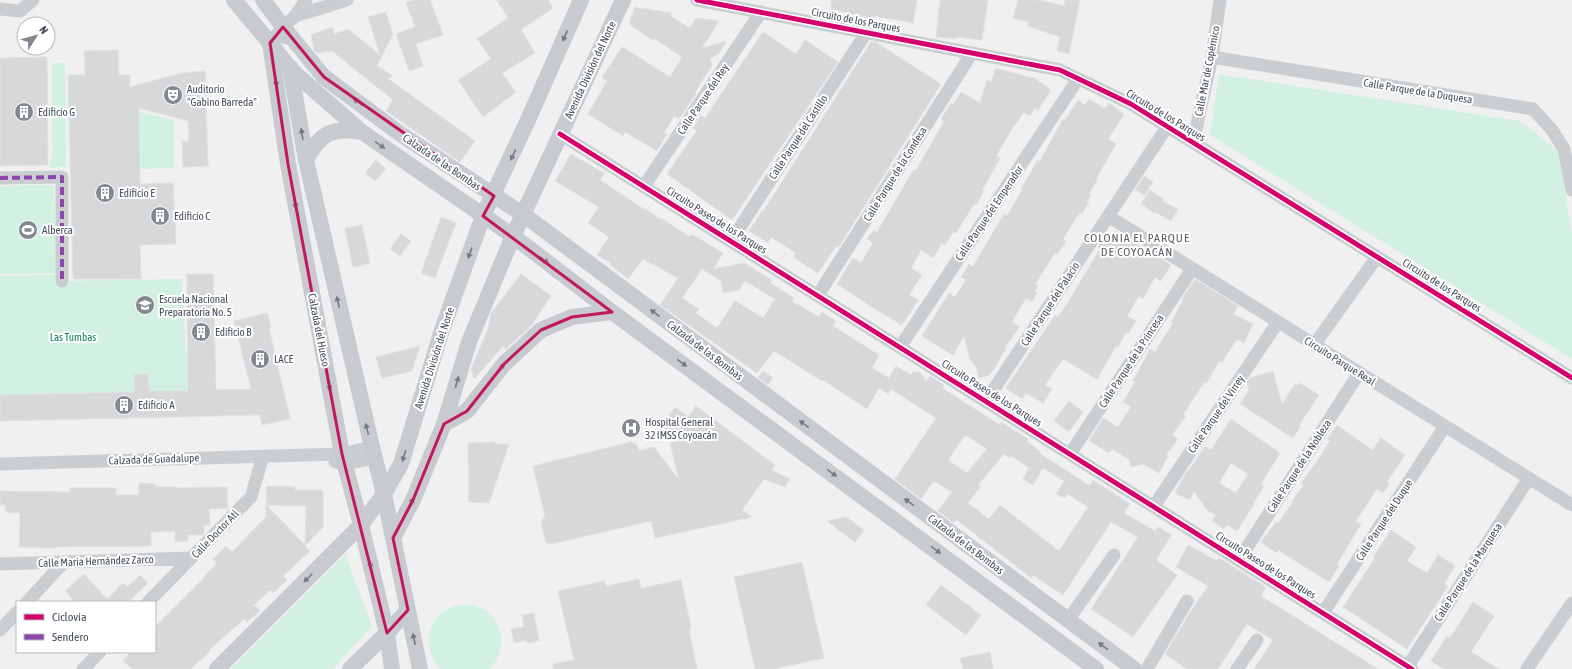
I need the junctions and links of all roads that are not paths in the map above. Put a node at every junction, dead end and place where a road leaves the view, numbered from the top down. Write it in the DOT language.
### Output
graph roads {
  1 [pos="33,0"];
  2 [pos="234,0"];
  3 [pos="263,0"];
  4 [pos="306,0"];
  5 [pos="347,0"];
  6 [pos="581,0"];
  7 [pos="623,0"];
  8 [pos="697,0"];
  9 [pos="1220,0"];
  10 [pos="0,9"];
  11 [pos="761,12"];
  12 [pos="295,16"];
  13 [pos="283,27"];
  14 [pos="866,33"];
  15 [pos="270,43"];
  16 [pos="972,53"];
  17 [pos="1212,57"];
  18 [pos="291,70"];
  19 [pos="1078,79"];
  20 [pos="1168,127"];
  21 [pos="362,132"];
  22 [pos="560,134"];
  23 [pos="1193,142"];
  24 [pos="306,160"];
  25 [pos="0,178"];
  26 [pos="644,186"];
  27 [pos="1572,190"];
  28 [pos="494,196"];
  29 [pos="483,216"];
  30 [pos="524,216"];
  31 [pos="1108,216"];
  32 [pos="513,236"];
  33 [pos="730,241"];
  34 [pos="1377,257"];
  35 [pos="1192,269"];
  36 [pos="62,281"];
  37 [pos="818,295"];
  38 [pos="612,312"];
  39 [pos="1278,322"];
  40 [pos="1314,345"];
  41 [pos="900,347"];
  42 [pos="1359,373"];
  43 [pos="1572,378"];
  44 [pos="986,401"];
  45 [pos="444,424"];
  46 [pos="1445,426"];
  47 [pos="373,452"];
  48 [pos="1070,454"];
  49 [pos="263,456"];
  50 [pos="343,459"];
  51 [pos="0,464"];
  52 [pos="1528,478"];
  53 [pos="384,494"];
  54 [pos="1572,505"];
  55 [pos="1154,506"];
  56 [pos="361,525"];
  57 [pos="393,538"];
  58 [pos="1114,555"];
  59 [pos="191,558"];
  60 [pos="1239,560"];
  61 [pos="64,562"];
  62 [pos="0,564"];
  63 [pos="28,601"];
  64 [pos="149,601"];
  65 [pos="1187,601"];
  66 [pos="1572,603"];
  67 [pos="408,610"];
  68 [pos="16,613"];
  69 [pos="1323,613"];
  70 [pos="1068,620"];
  71 [pos="0,630"];
  72 [pos="386,633"];
  73 [pos="1257,640"];
  74 [pos="99,653"];
  75 [pos="1410,668"];
  76 [pos="83,669"];
  77 [pos="217,669"];
  78 [pos="350,669"];
  79 [pos="392,669"];
  80 [pos="420,669"];
  81 [pos="1096,669"];
  82 [pos="1134,669"];
  83 [pos="1147,669"];
  84 [pos="1237,669"];
  85 [pos="1527,669"];
  1 -- 10 [label="street"];
  2 -- 15 [label="main road"];
  3 -- 13 [label="main road"];
  4 -- 12 [label="street"];
  5 -- 12 [label="street"];
  6 -- 28 [label="main road, Avenida División del Norte, one-way"];
  7 -- 22 [label="main road, Avenida División del Norte"];
  8 -- 11 [label="street, Circuito de los Parques"];
  9 -- 17 [label="street, Calle Mar de Copérnico"];
  11 -- 14 [label="street, Circuito de los Parques"];
  11 -- 26 [label="street, Calle Parque del Rey"];
  12 -- 13 [label="street"];
  13 -- 15 [label="street"];
  13 -- 18 [label="main road"];
  28 -- 13 [label="main road, Calzada de las Bombas, one-way"];
  14 -- 16 [label="street, Circuito de los Parques"];
  14 -- 33 [label="street, Calle Parque del Castillo"];
  15 -- 18 [label="main road, Calzada de las Bombas"];
  15 -- 50 [label="main road, Calzada del Hueso, one-way"];
  16 -- 19 [label="street, Circuito de los Parques"];
  16 -- 37 [label="street, Calle Parque de la Condesa"];
  17 -- 23 [label="street, Calle Mar de Copérnico"];
  17 -- 27 [label="street, Calle Parque de la Duquesa"];
  18 -- 21 [label="main road, Calzada de las Bombas"];
  24 -- 18 [label="main road, one-way"];
  19 -- 20 [label="street, Circuito de los Parques"];
  19 -- 41 [label="street, Calle Parque del Emperador"];
  20 -- 23 [label="street, Circuito de los Parques"];
  20 -- 31 [label="street, Calle Parque del Palacio"];
  21 -- 24 [label="main road"];
  21 -- 29 [label="main road, Calzada de las Bombas, one-way"];
  22 -- 26 [label="street, Circuito Paseo de los Parques"];
  22 -- 30 [label="main road, Avenida División del Norte"];
  23 -- 34 [label="street, Circuito de los Parques"];
  47 -- 24 [label="main road, one-way"];
  25 -- 36 [label="street"];
  26 -- 33 [label="street, Circuito Paseo de los Parques"];
  28 -- 29 [label="main road, Avenida División del Norte"];
  28 -- 30 [label="main road, Calzada de las Bombas"];
  29 -- 32 [label="main road, Calzada de las Bombas"];
  29 -- 53 [label="main road, Avenida División del Norte, one-way"];
  30 -- 32 [label="main road, Avenida División del Norte"];
  70 -- 30 [label="main road, Calzada de las Bombas, one-way"];
  31 -- 35 [label="street, Circuito Parque Real"];
  31 -- 44 [label="street, Calle Parque del Palacio"];
  32 -- 38 [label="main road, Calzada de las Bombas, one-way"];
  45 -- 32 [label="main road, Avenida División del Norte, one-way"];
  33 -- 37 [label="street, Circuito Paseo de los Parques"];
  34 -- 40 [label="street"];
  34 -- 43 [label="street, Circuito de los Parques"];
  35 -- 39 [label="street, Circuito Parque Real"];
  35 -- 48 [label="street, Calle Parque de la Princesa"];
  37 -- 41 [label="street, Circuito Paseo de los Parques"];
  45 -- 38 [label="main road, one-way"];
  38 -- 81 [label="main road, Calzada de las Bombas, one-way"];
  39 -- 40 [label="street, Circuito Parque Real"];
  39 -- 55 [label="street, Calle Parque del Virrey"];
  40 -- 42 [label="street, Circuito Parque Real"];
  41 -- 44 [label="street, Circuito Paseo de los Parques"];
  42 -- 46 [label="street, Circuito Parque Real"];
  42 -- 60 [label="street, Calle Parque de la Nobleza"];
  44 -- 48 [label="street, Circuito Paseo de los Parques"];
  57 -- 45 [label="main road, Avenida División del Norte, one-way"];
  46 -- 52 [label="street, Circuito Parque Real"];
  46 -- 69 [label="street, Calle Parque del Duque"];
  47 -- 50 [label="street, Calzada de Guadalupe"];
  47 -- 53 [label="main road"];
  48 -- 55 [label="street, Circuito Paseo de los Parques"];
  49 -- 50 [label="street, Calzada de Guadalupe"];
  49 -- 51 [label="street, Calzada de Guadalupe"];
  49 -- 59 [label="street, Calle Doctor Atl"];
  50 -- 56 [label="main road, Calzada del Hueso"];
  52 -- 54 [label="street, Circuito Parque Real"];
  52 -- 75 [label="street, Calle Parque de la Marquesa"];
  53 -- 56 [label="main road, Avenida División del Norte"];
  53 -- 57 [label="main road"];
  55 -- 60 [label="street, Circuito Paseo de los Parques"];
  56 -- 72 [label="main road, Calzada del Hueso, one-way"];
  56 -- 77 [label="main road, Avenida División del Norte, one-way"];
  57 -- 67 [label="main road"];
  58 -- 70 [label="street"];
  59 -- 61 [label="street, Calle María Hernández Zarco"];
  59 -- 64 [label="street, Calle Doctor Atl"];
  60 -- 69 [label="street, Circuito Paseo de los Parques"];
  61 -- 62 [label="street, Calle María Hernández Zarco"];
  61 -- 63 [label="street"];
  65 -- 83 [label="street"];
  66 -- 85 [label="street"];
  67 -- 72 [label="main road"];
  80 -- 67 [label="main road, one-way"];
  68 -- 71 [label="street"];
  69 -- 75 [label="street, Circuito Paseo de los Parques"];
  82 -- 70 [label="main road, Calzada de las Bombas, one-way"];
  72 -- 78 [label="main road"];
  72 -- 79 [label="main road, Calzada del Hueso"];
  73 -- 84 [label="street"];
  74 -- 76 [label="street"];
}
